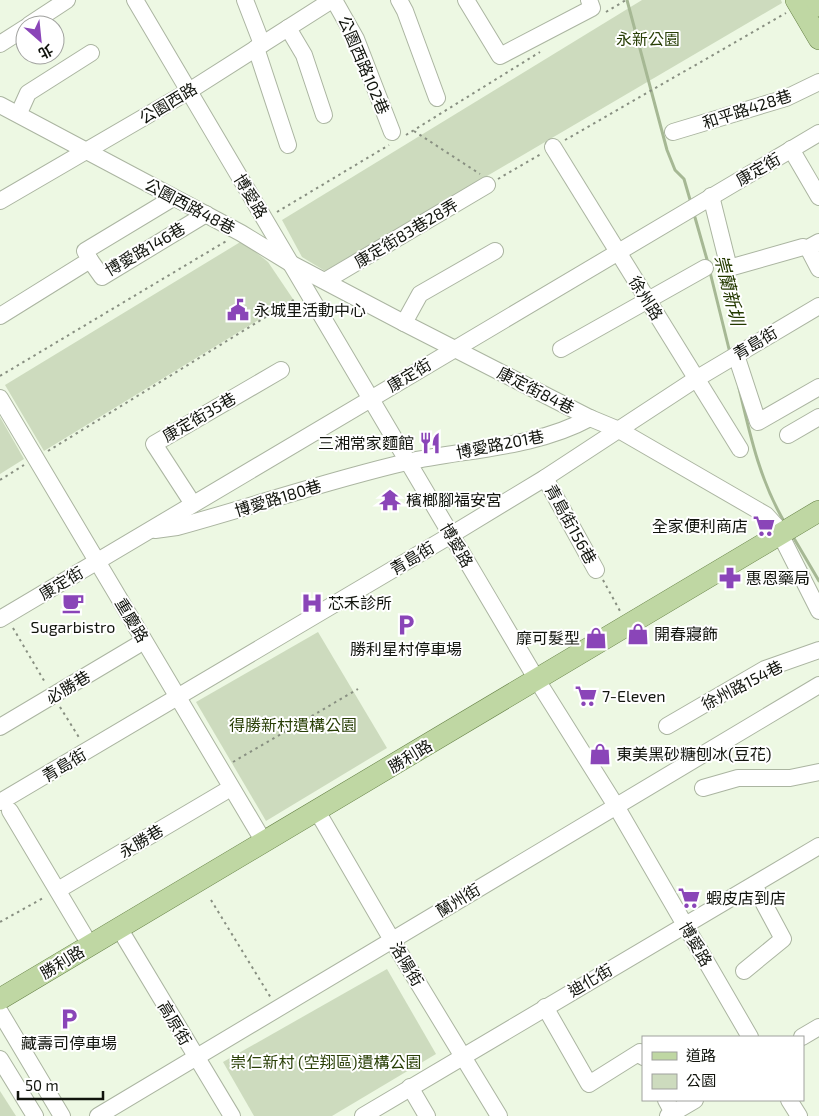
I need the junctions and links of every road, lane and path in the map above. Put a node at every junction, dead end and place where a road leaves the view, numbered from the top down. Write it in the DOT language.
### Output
graph roads {
  1 [pos="67,0"];
  2 [pos="135,0"];
  3 [pos="245,0"];
  4 [pos="333,0"];
  5 [pos="399,0"];
  6 [pos="626,0"];
  7 [pos="473,2"];
  8 [pos="808,3"];
  9 [pos="595,7"];
  10 [pos="44,15"];
  11 [pos="288,28"];
  12 [pos="15,34"];
  13 [pos="819,39"];
  14 [pos="0,44"];
  15 [pos="259,46"];
  16 [pos="547,48"];
  17 [pos="91,53"];
  18 [pos="819,82"];
  19 [pos="189,91"];
  20 [pos="437,98"];
  21 [pos="1,106"];
  22 [pos="19,113"];
  23 [pos="324,115"];
  24 [pos="414,131"];
  25 [pos="673,132"];
  26 [pos="819,133"];
  27 [pos="398,136"];
  28 [pos="288,145"];
  29 [pos="553,147"];
  30 [pos="791,150"];
  31 [pos="88,151"];
  32 [pos="490,184"];
  33 [pos="819,197"];
  34 [pos="173,198"];
  35 [pos="0,201"];
  36 [pos="698,204"];
  37 [pos="206,214"];
  38 [pos="265,219"];
  39 [pos="241,233"];
  40 [pos="819,242"];
  41 [pos="803,247"];
  42 [pos="494,251"];
  43 [pos="617,252"];
  44 [pos="90,260"];
  45 [pos="290,263"];
  46 [pos="705,268"];
  47 [pos="819,269"];
  48 [pos="325,281"];
  49 [pos="307,292"];
  50 [pos="647,301"];
  51 [pos="819,306"];
  52 [pos="0,316"];
  53 [pos="404,323"];
  54 [pos="454,349"];
  55 [pos="561,349"];
  56 [pos="731,358"];
  57 [pos="281,370"];
  58 [pos="0,376"];
  59 [pos="696,379"];
  60 [pos="819,387"];
  61 [pos="0,398"];
  62 [pos="370,398"];
  63 [pos="819,417"];
  64 [pos="590,418"];
  65 [pos="619,430"];
  66 [pos="788,435"];
  67 [pos="740,449"];
  68 [pos="36,458"];
  69 [pos="408,462"];
  70 [pos="545,478"];
  71 [pos="0,480"];
  72 [pos="193,504"];
  73 [pos="819,511"];
  74 [pos="148,531"];
  75 [pos="786,532"];
  76 [pos="451,535"];
  77 [pos="97,562"];
  78 [pos="596,570"];
  79 [pos="819,612"];
  80 [pos="5,621"];
  81 [pos="628,625"];
  82 [pos="136,646"];
  83 [pos="819,650"];
  84 [pos="537,680"];
  85 [pos="819,686"];
  86 [pos="358,689"];
  87 [pos="53,696"];
  88 [pos="177,697"];
  89 [pos="667,726"];
  90 [pos="0,727"];
  91 [pos="80,739"];
  92 [pos="228,764"];
  93 [pos="819,772"];
  94 [pos="703,788"];
  95 [pos="224,792"];
  96 [pos="616,806"];
  97 [pos="5,807"];
  98 [pos="318,811"];
  99 [pos="264,842"];
  100 [pos="819,846"];
  101 [pos="754,884"];
  102 [pos="58,890"];
  103 [pos="211,900"];
  104 [pos="0,922"];
  105 [pos="684,925"];
  106 [pos="119,928"];
  107 [pos="84,935"];
  108 [pos="392,940"];
  109 [pos="744,971"];
  110 [pos="0,999"];
  111 [pos="274,1002"];
  112 [pos="544,1007"];
  113 [pos="0,1012"];
  114 [pos="819,1027"];
  115 [pos="749,1036"];
  116 [pos="804,1036"];
  117 [pos="642,1054"];
  118 [pos="462,1056"];
  119 [pos="196,1058"];
  120 [pos="0,1059"];
  121 [pos="410,1087"];
  122 [pos="693,1101"];
  123 [pos="790,1101"];
  124 [pos="669,1110"];
  125 [pos="34,1116"];
  126 [pos="62,1116"];
  127 [pos="98,1116"];
  128 [pos="232,1116"];
  129 [pos="363,1116"];
  130 [pos="427,1116"];
  131 [pos="499,1116"];
  132 [pos="799,1116"];
  1 -- 10 [label="street"];
  2 -- 19 [label="street, 博愛路"];
  3 -- 15 [label="street"];
  4 -- 11 [label="street, 公園西路"];
  4 -- 27 [label="street, 公園西路102巷"];
  5 -- 20 [label="street"];
  6 -- 9 [label="path"];
  7 -- 9 [label="street"];
  8 -- 13 [label="main road"];
  8 -- 29 [label="path"];
  11 -- 15 [label="street, 公園西路"];
  11 -- 23 [label="street"];
  12 -- 14 [label="street"];
  15 -- 19 [label="street, 公園西路"];
  15 -- 28 [label="street"];
  16 -- 24 [label="path"];
  17 -- 22 [label="street"];
  18 -- 25 [label="street, 和平路428巷"];
  19 -- 31 [label="street, 公園西路"];
  19 -- 38 [label="street, 博愛路"];
  21 -- 22 [label="street, 公園西路48巷"];
  22 -- 31 [label="street, 公園西路48巷"];
  24 -- 27 [label="path"];
  24 -- 32 [label="path"];
  26 -- 30 [label="street, 康定街"];
  27 -- 38 [label="path"];
  29 -- 32 [label="path"];
  29 -- 43 [label="street, 徐州路"];
  30 -- 33 [label="street"];
  30 -- 36 [label="street, 康定街"];
  31 -- 34 [label="street, 公園西路48巷"];
  31 -- 35 [label="street, 公園西路"];
  32 -- 48 [label="street, 康定街83巷28弄"];
  34 -- 37 [label="street, 公園西路48巷"];
  34 -- 44 [label="street"];
  36 -- 41 [label="street"];
  36 -- 43 [label="street, 康定街"];
  37 -- 39 [label="street, 公園西路48巷"];
  37 -- 44 [label="street, 博愛路146巷"];
  38 -- 45 [label="street, 博愛路"];
  39 -- 45 [label="street, 公園西路48巷"];
  39 -- 58 [label="path"];
  40 -- 47 [label="street"];
  42 -- 53 [label="street"];
  43 -- 50 [label="street, 徐州路"];
  43 -- 54 [label="street, 康定街"];
  44 -- 52 [label="street"];
  45 -- 48 [label="street, 公園西路48巷"];
  45 -- 49 [label="street, 博愛路"];
  46 -- 50 [label="street"];
  48 -- 53 [label="street, 公園西路48巷"];
  49 -- 62 [label="street, 博愛路"];
  49 -- 68 [label="path"];
  50 -- 55 [label="street"];
  50 -- 59 [label="street, 徐州路"];
  51 -- 56 [label="street, 青島街"];
  53 -- 54 [label="street, 康定街84巷"];
  54 -- 62 [label="street, 康定街"];
  54 -- 64 [label="street, 康定街84巷"];
  56 -- 59 [label="street, 青島街"];
  56 -- 60 [label="street"];
  57 -- 72 [label="street, 康定街35巷"];
  59 -- 65 [label="street, 青島街"];
  59 -- 67 [label="street, 徐州路"];
  61 -- 68 [label="street, 重慶路"];
  62 -- 69 [label="street, 博愛路"];
  62 -- 72 [label="street, 康定街"];
  63 -- 66 [label="street"];
  64 -- 65 [label="street, 康定街84巷"];
  64 -- 69 [label="street, 博愛路201巷"];
  65 -- 70 [label="street, 青島街"];
  65 -- 75 [label="street"];
  68 -- 71 [label="path"];
  68 -- 77 [label="street, 重慶路"];
  69 -- 74 [label="street, 博愛路180巷"];
  69 -- 76 [label="street, 博愛路"];
  70 -- 76 [label="street, 青島街"];
  70 -- 78 [label="street, 青島街156巷"];
  72 -- 74 [label="street, 康定街"];
  73 -- 75 [label="main road, 勝利路"];
  74 -- 77 [label="street, 康定街"];
  75 -- 79 [label="street"];
  75 -- 81 [label="main road, 勝利路"];
  76 -- 84 [label="street, 博愛路"];
  76 -- 88 [label="street, 青島街"];
  77 -- 80 [label="street, 康定街"];
  77 -- 88 [label="street, 重慶路"];
  78 -- 81 [label="path"];
  80 -- 87 [label="path"];
  81 -- 84 [label="main road, 勝利路"];
  82 -- 87 [label="street, 必勝巷"];
  83 -- 89 [label="street, 徐州路154巷"];
  84 -- 96 [label="street, 博愛路"];
  84 -- 98 [label="main road, 勝利路"];
  85 -- 96 [label="street, 蘭州街"];
  86 -- 92 [label="path"];
  87 -- 90 [label="street, 必勝巷"];
  87 -- 91 [label="path"];
  88 -- 97 [label="street, 青島街"];
  88 -- 99 [label="street, 重慶路"];
  93 -- 94 [label="street"];
  95 -- 102 [label="street, 永勝巷"];
  96 -- 105 [label="street, 博愛路"];
  96 -- 108 [label="street, 蘭州街"];
  97 -- 102 [label="street"];
  98 -- 99 [label="main road, 勝利路"];
  98 -- 108 [label="street, 洛陽街"];
  99 -- 106 [label="main road, 勝利路"];
  100 -- 101 [label="street, 迪化街"];
  101 -- 105 [label="street, 迪化街"];
  101 -- 109 [label="street"];
  102 -- 104 [label="path"];
  102 -- 107 [label="street"];
  103 -- 111 [label="path"];
  105 -- 112 [label="street, 迪化街"];
  105 -- 115 [label="street, 博愛路"];
  106 -- 110 [label="main road, 勝利路"];
  106 -- 119 [label="street, 高原街"];
  108 -- 118 [label="street, 洛陽街"];
  108 -- 119 [label="street, 蘭州街"];
  112 -- 117 [label="street"];
  112 -- 118 [label="street, 迪化街"];
  113 -- 126 [label="street"];
  114 -- 116 [label="street"];
  118 -- 121 [label="street, 迪化街"];
  118 -- 131 [label="street, 洛陽街"];
  119 -- 127 [label="street, 蘭州街"];
  119 -- 128 [label="street, 高原街"];
  120 -- 125 [label="street"];
  121 -- 129 [label="street, 迪化街"];
  121 -- 130 [label="street"];
  122 -- 124 [label="street"];
  123 -- 132 [label="street"];
}
